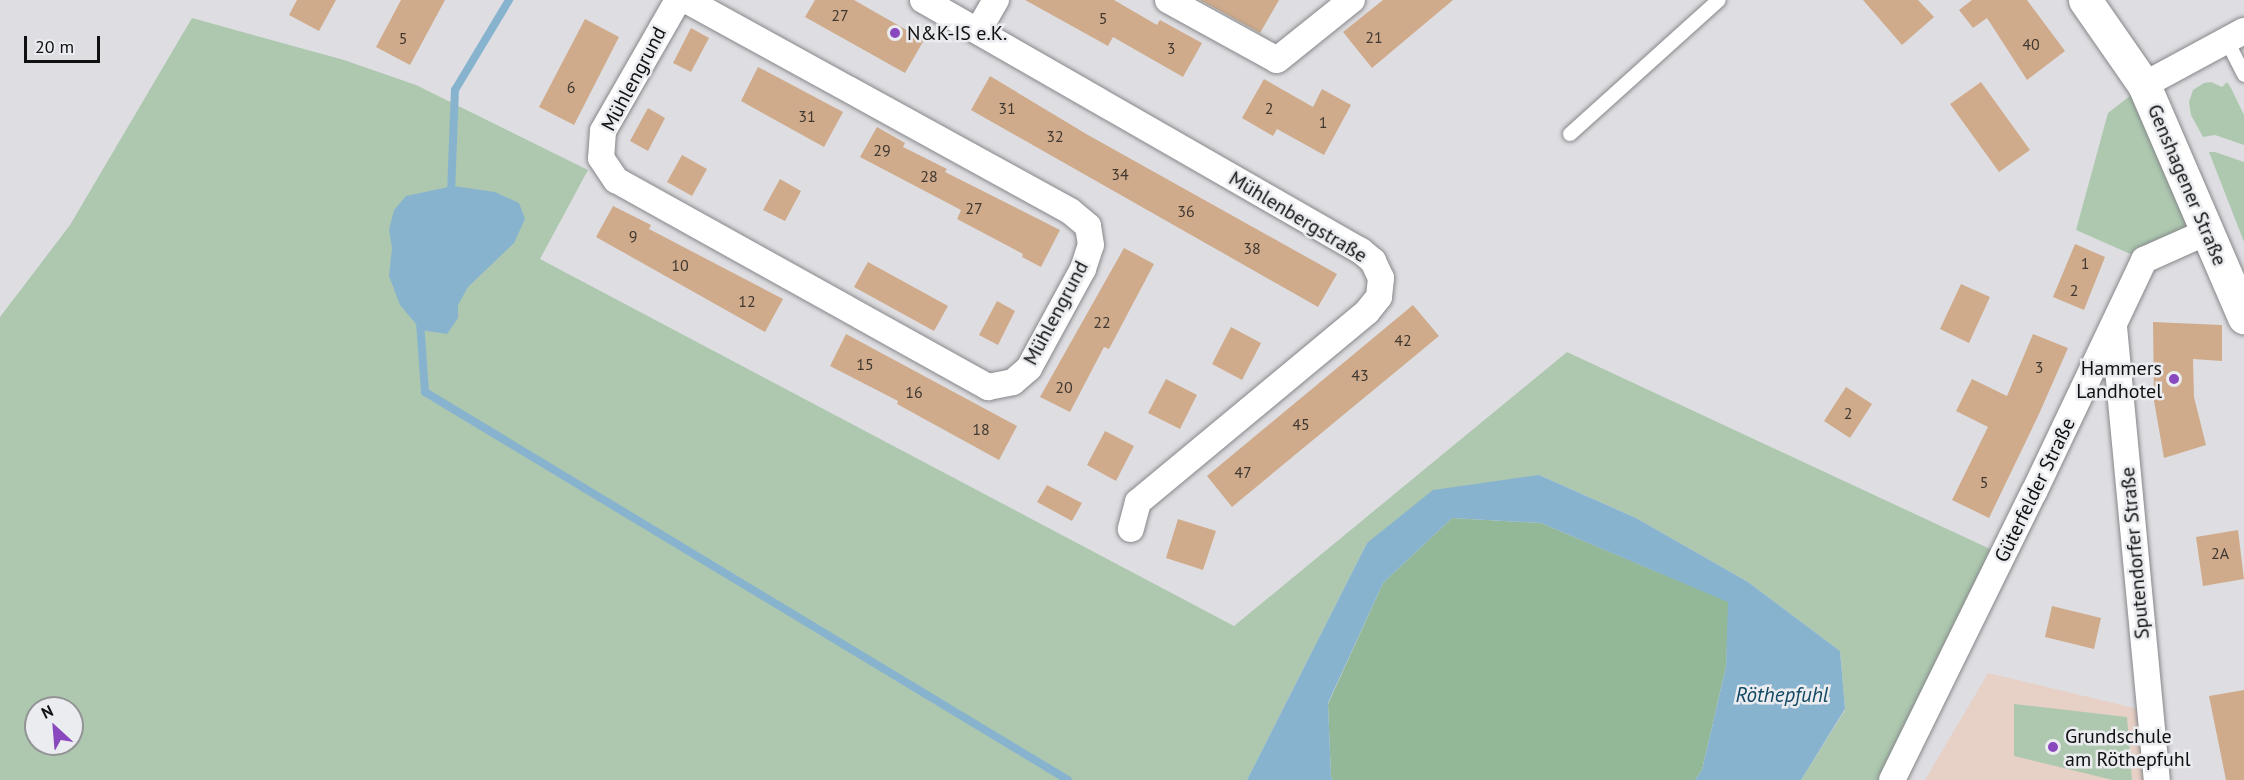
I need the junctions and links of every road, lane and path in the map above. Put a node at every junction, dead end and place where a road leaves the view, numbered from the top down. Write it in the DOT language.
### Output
graph roads {
  1 [pos="678,0"];
  2 [pos="686,0"];
  3 [pos="923,0"];
  4 [pos="996,0"];
  5 [pos="1168,0"];
  6 [pos="1352,0"];
  7 [pos="1719,0"];
  8 [pos="2085,0"];
  9 [pos="978,31"];
  10 [pos="2236,36"];
  11 [pos="2244,75"];
  12 [pos="2144,85"];
  13 [pos="1570,134"];
  14 [pos="2208,232"];
  15 [pos="2240,296"];
  16 [pos="2114,327"];
  17 [pos="1131,529"];
  18 [pos="1892,780"];
  19 [pos="2157,780"];
  1 -- 2 [label="street, Mühlengrund"];
  3 -- 9 [label="street, Mühlenbergstraße"];
  4 -- 9 [label="street"];
  5 -- 6 [label="street"];
  7 -- 13 [label="lane"];
  8 -- 12 [label="main road, Genshagener Straße"];
  9 -- 17 [label="street, Mühlenbergstraße"];
  10 -- 11 [label="lane"];
  10 -- 12 [label="street"];
  12 -- 14 [label="main road, Genshagener Straße"];
  14 -- 15 [label="main road, Genshagener Straße"];
  14 -- 16 [label="street, Güterfelder Straße"];
  16 -- 18 [label="street, Güterfelder Straße"];
  16 -- 19 [label="street, Sputendorfer Straße"];
}
